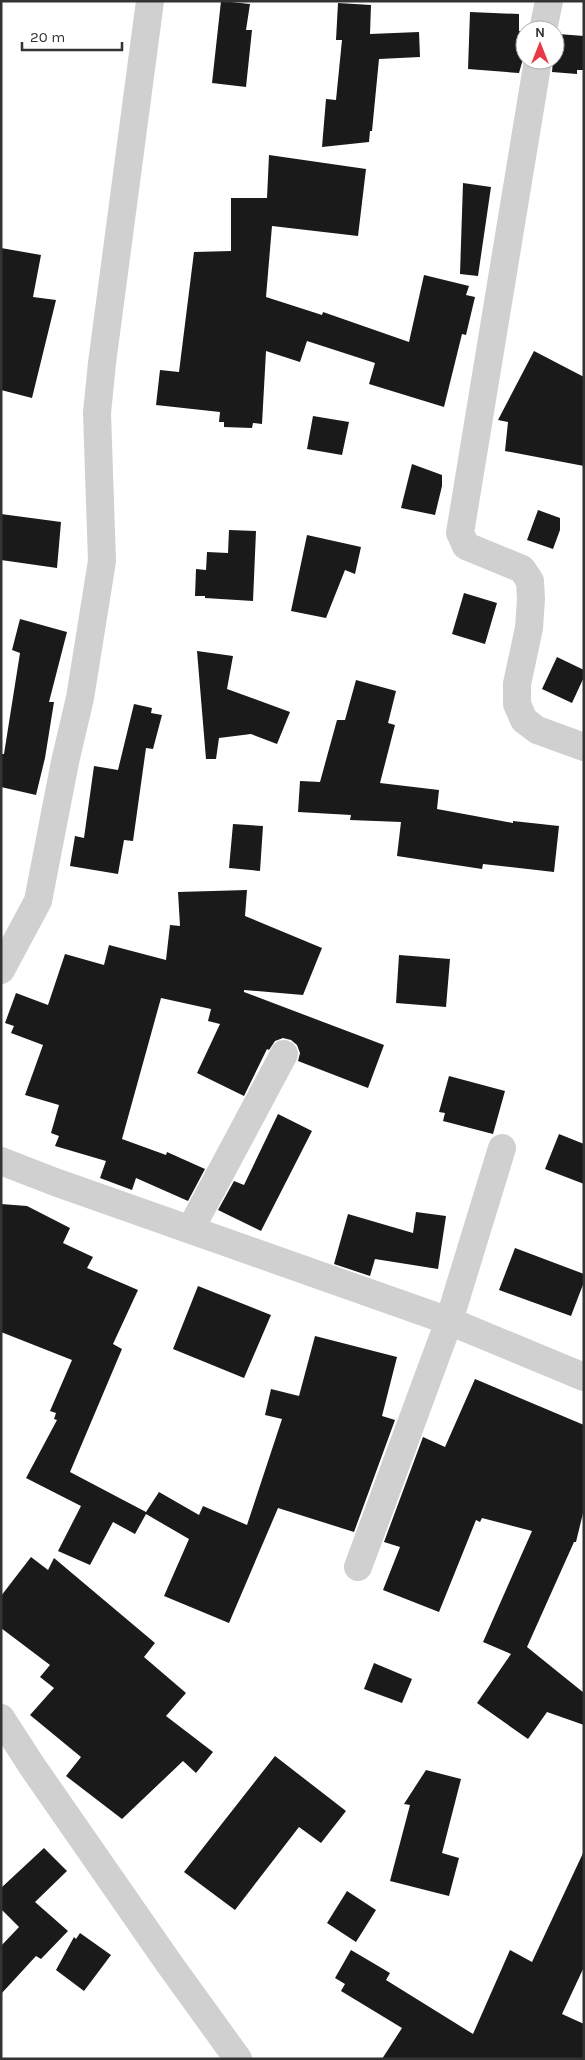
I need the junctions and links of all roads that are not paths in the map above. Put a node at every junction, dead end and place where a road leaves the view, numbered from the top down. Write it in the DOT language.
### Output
graph roads {
  1 [pos="150,1"];
  2 [pos="549,1"];
  3 [pos="545,20"];
  4 [pos="536,70"];
  5 [pos="584,747"];
  6 [pos="1,970"];
  7 [pos="284,1054"];
  8 [pos="502,1148"];
  9 [pos="1,1161"];
  10 [pos="190,1230"];
  11 [pos="449,1322"];
  12 [pos="584,1377"];
  13 [pos="358,1567"];
  14 [pos="1,1718"];
  15 [pos="238,2059"];
  1 -- 6 [label="street"];
  2 -- 3 [label="street"];
  4 -- 5 [label="street"];
  7 -- 10 [label="street"];
  8 -- 11 [label="street"];
  9 -- 10 [label="street"];
  10 -- 11 [label="street"];
  11 -- 12 [label="street"];
  11 -- 13 [label="street"];
  14 -- 15 [label="street"];
}
